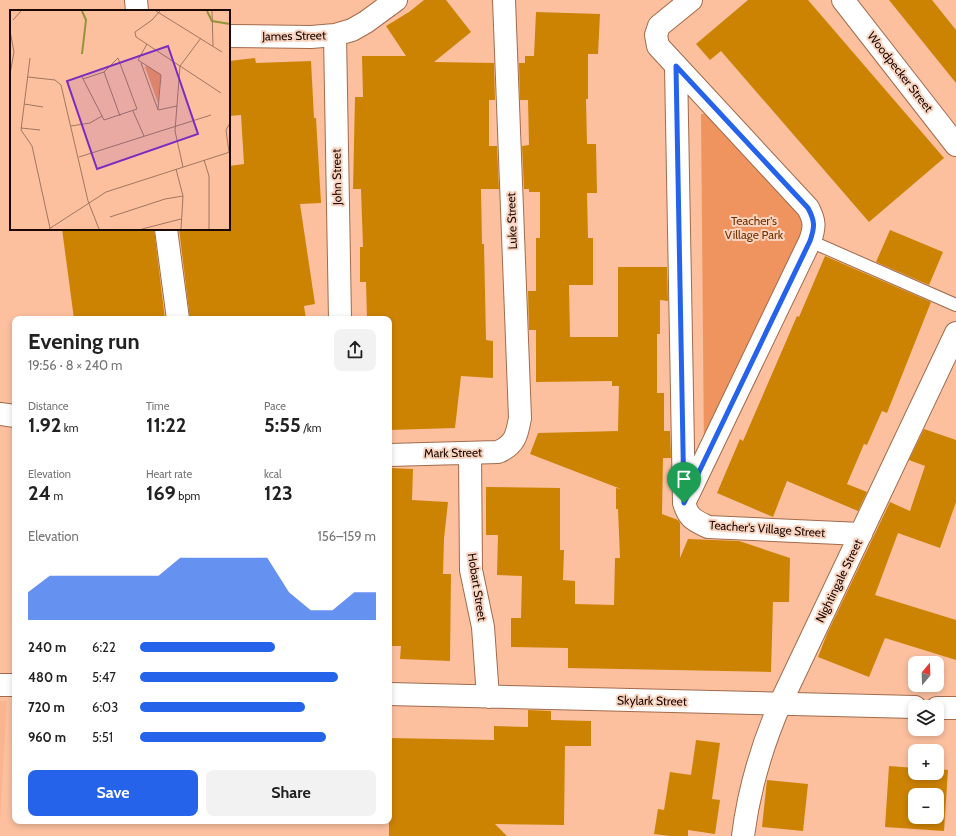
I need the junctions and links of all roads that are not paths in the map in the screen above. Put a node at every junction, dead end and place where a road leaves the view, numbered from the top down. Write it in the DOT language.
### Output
graph roads {
  1 [pos="136,0"];
  2 [pos="396,0"];
  3 [pos="504,0"];
  4 [pos="690,0"];
  5 [pos="843,0"];
  6 [pos="137,10"];
  7 [pos="335,35"];
  8 [pos="230,36"];
  9 [pos="676,66"];
  10 [pos="956,145"];
  11 [pos="166,230"];
  12 [pos="810,241"];
  13 [pos="956,306"];
  14 [pos="178,316"];
  15 [pos="340,316"];
  16 [pos="956,333"];
  17 [pos="0,414"];
  18 [pos="12,416"];
  19 [pos="513,442"];
  20 [pos="470,454"];
  21 [pos="392,455"];
  22 [pos="684,503"];
  23 [pos="861,534"];
  24 [pos="0,685"];
  25 [pos="12,685"];
  26 [pos="392,694"];
  27 [pos="488,697"];
  28 [pos="780,704"];
  29 [pos="908,707"];
  30 [pos="944,708"];
  31 [pos="956,708"];
  32 [pos="743,836"];
  1 -- 6 [label="street"];
  2 -- 7 [label="street, James Street"];
  3 -- 19 [label="street, Luke Street"];
  4 -- 9 [label="street"];
  5 -- 10 [label="street, Woodpecker Street"];
  7 -- 8 [label="street, James Street"];
  7 -- 15 [label="street, John Street"];
  9 -- 12 [label="street"];
  9 -- 22 [label="street, Teacher's Village Street"];
  11 -- 14 [label="street"];
  12 -- 13 [label="lane"];
  12 -- 22 [label="street"];
  16 -- 23 [label="street, Nightingale Street"];
  17 -- 18 [label="street"];
  19 -- 20 [label="street, Mark Street"];
  20 -- 21 [label="street, Mark Street"];
  20 -- 27 [label="street, Hobart Street"];
  22 -- 23 [label="street, Teacher's Village Street"];
  23 -- 28 [label="street, Nightingale Street"];
  24 -- 25 [label="street"];
  26 -- 27 [label="street, Skylark Street"];
  27 -- 28 [label="street, Skylark Street"];
  28 -- 29 [label="street, Skylark Street"];
  28 -- 32 [label="street, Nightingale Street"];
  30 -- 31 [label="street"];
}
